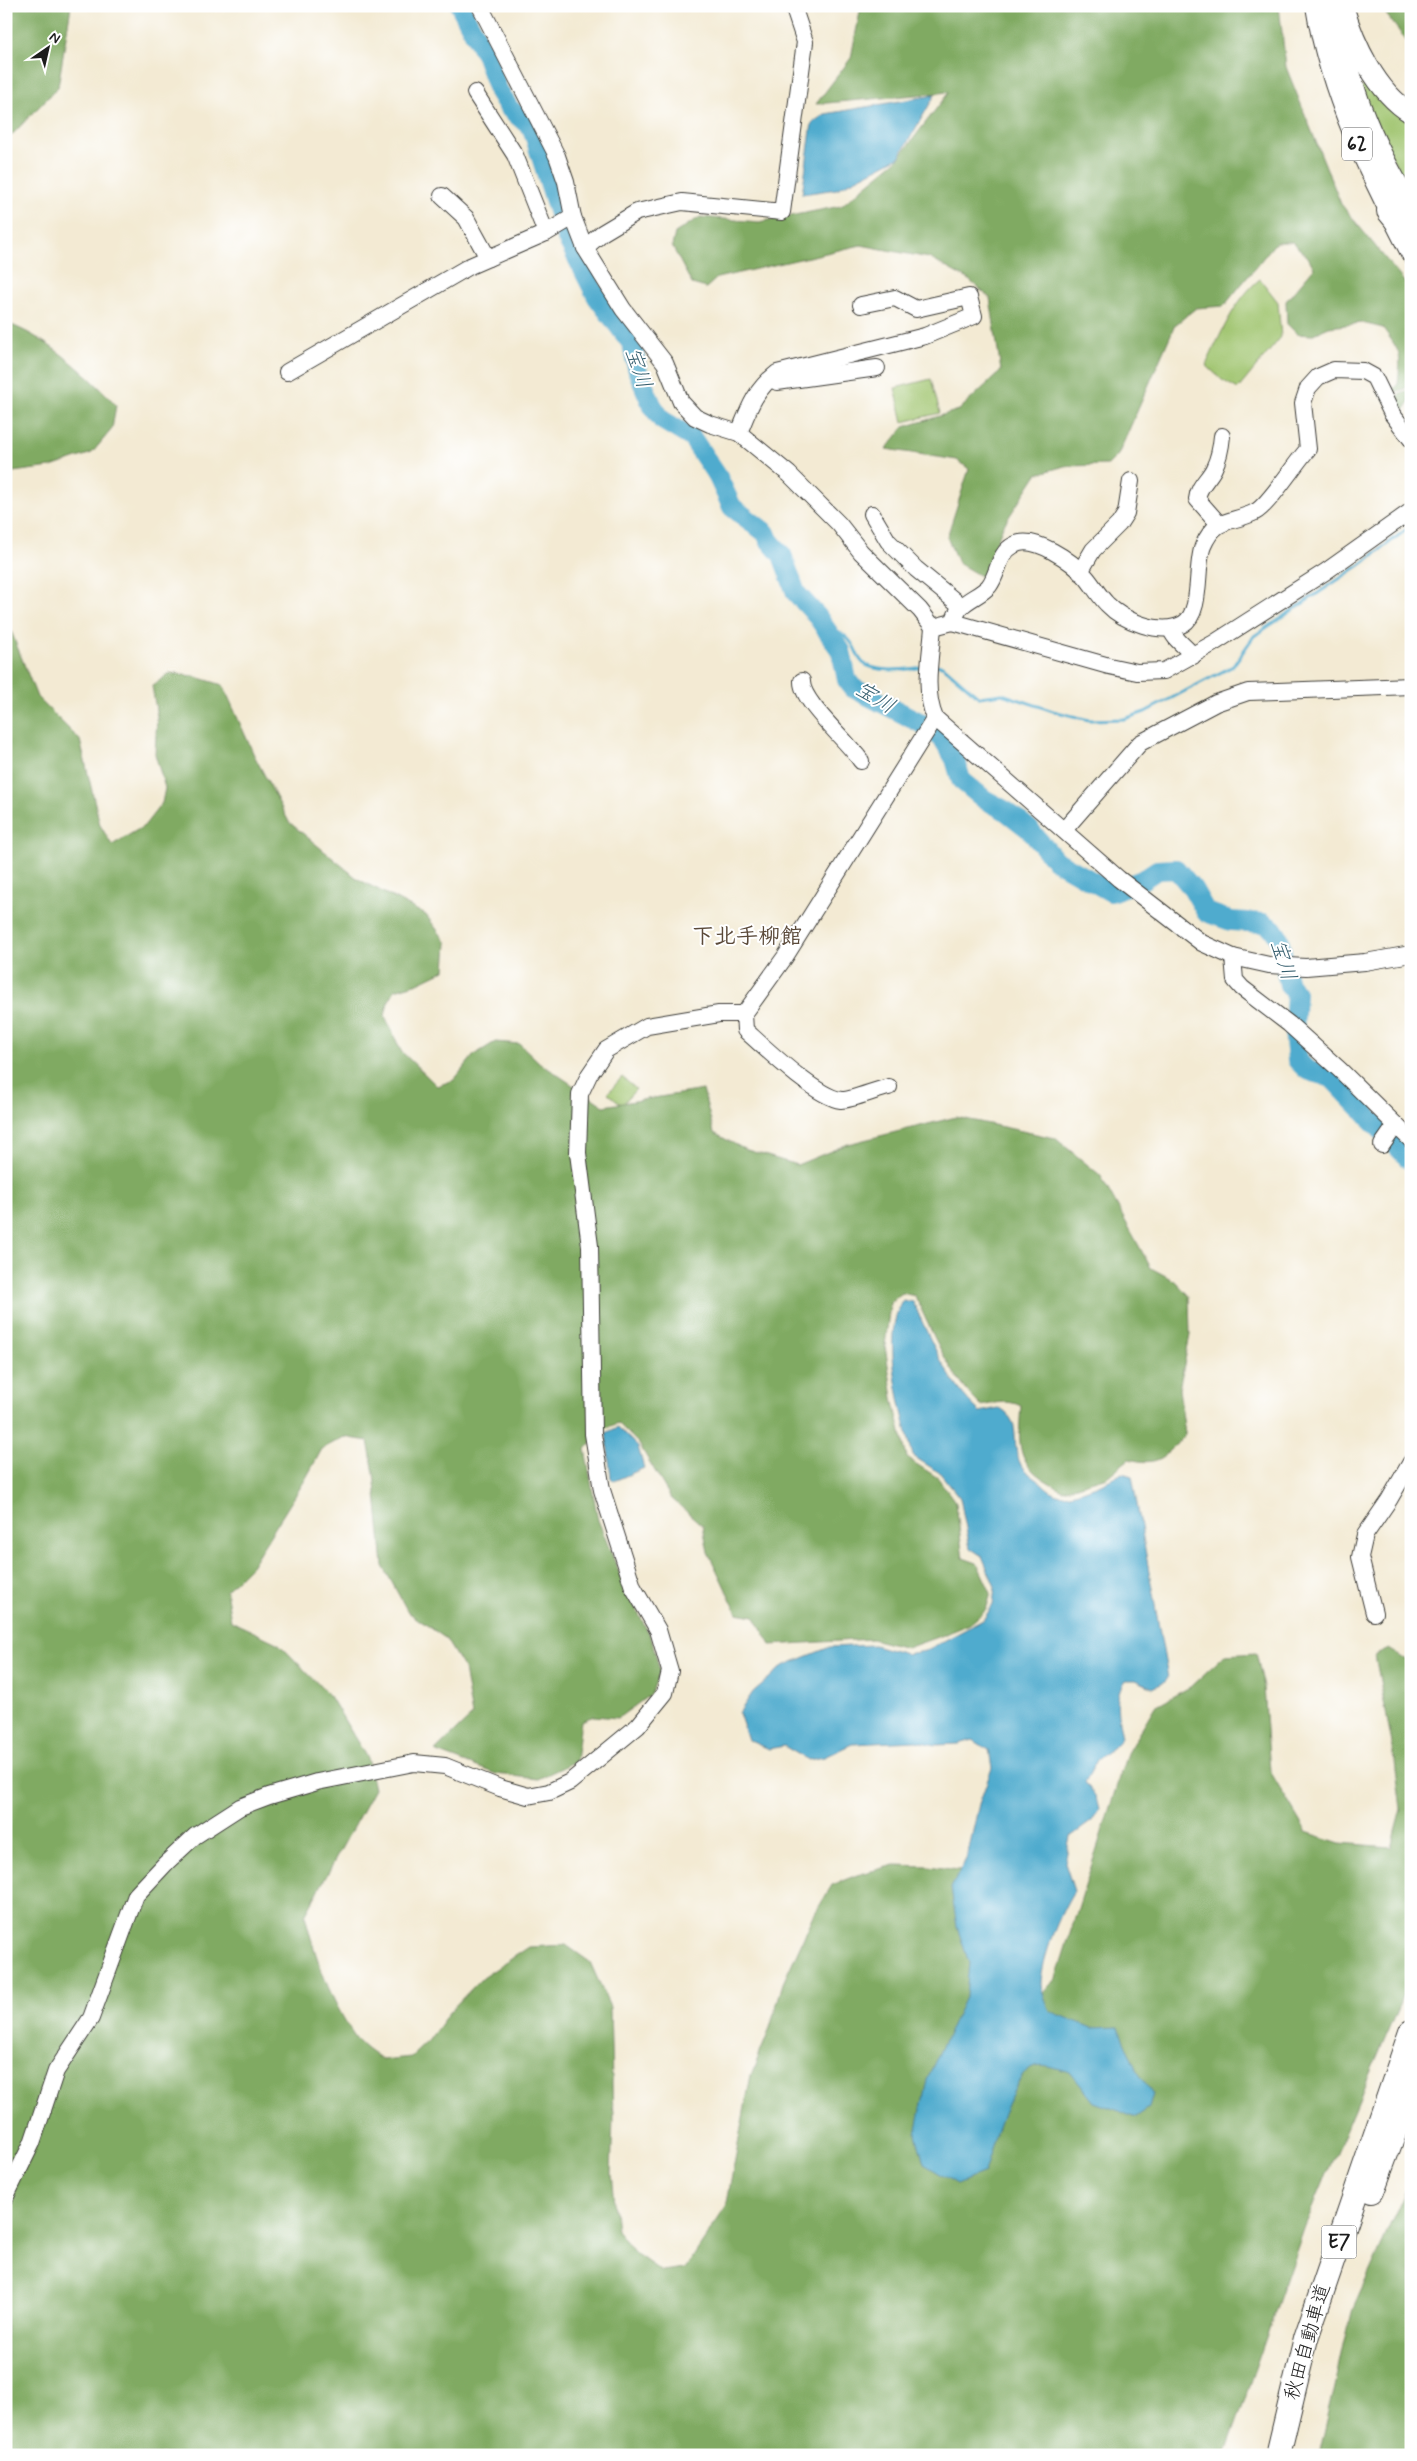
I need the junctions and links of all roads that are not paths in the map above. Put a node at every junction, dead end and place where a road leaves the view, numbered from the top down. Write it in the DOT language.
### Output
graph roads {
  1 [pos="480,6"];
  2 [pos="793,6"];
  3 [pos="1316,6"];
  4 [pos="1333,6"];
  5 [pos="1343,6"];
  6 [pos="475,93"];
  7 [pos="1411,113"];
  8 [pos="442,196"];
  9 [pos="1400,212"];
  10 [pos="570,218"];
  11 [pos="549,231"];
  12 [pos="1411,238"];
  13 [pos="585,248"];
  14 [pos="1411,253"];
  15 [pos="488,258"];
  16 [pos="861,305"];
  17 [pos="877,368"];
  18 [pos="287,372"];
  19 [pos="762,384"];
  20 [pos="739,433"];
  21 [pos="1222,436"];
  22 [pos="1411,438"];
  23 [pos="1131,481"];
  24 [pos="1411,511"];
  25 [pos="872,514"];
  26 [pos="1219,524"];
  27 [pos="1080,572"];
  28 [pos="961,606"];
  29 [pos="953,622"];
  30 [pos="933,627"];
  31 [pos="1171,629"];
  32 [pos="1193,656"];
  33 [pos="802,681"];
  34 [pos="1411,686"];
  35 [pos="930,724"];
  36 [pos="861,760"];
  37 [pos="1064,830"];
  38 [pos="1411,954"];
  39 [pos="1233,957"];
  40 [pos="744,1014"];
  41 [pos="889,1087"];
  42 [pos="1396,1125"];
  43 [pos="1411,1140"];
  44 [pos="1382,1145"];
  45 [pos="1411,1462"];
  46 [pos="1374,1613"];
  47 [pos="1411,2032"];
  48 [pos="1411,2087"];
  49 [pos="6,2196"];
  50 [pos="1279,2455"];
  1 -- 10 [label="street"];
  2 -- 13 [label="street"];
  3 -- 9 [label="main road, 62"];
  4 -- 9 [label="highway"];
  5 -- 7 [label="main road"];
  6 -- 11 [label="street"];
  8 -- 15 [label="street"];
  9 -- 12 [label="highway"];
  9 -- 14 [label="main road, 62"];
  10 -- 11 [label="street"];
  10 -- 13 [label="street"];
  11 -- 15 [label="street"];
  13 -- 20 [label="street"];
  15 -- 18 [label="street"];
  16 -- 19 [label="street"];
  17 -- 19 [label="street"];
  19 -- 20 [label="street"];
  20 -- 30 [label="street"];
  21 -- 26 [label="street"];
  22 -- 26 [label="street"];
  23 -- 27 [label="street"];
  24 -- 32 [label="street"];
  25 -- 28 [label="street"];
  26 -- 31 [label="street"];
  27 -- 28 [label="street"];
  27 -- 31 [label="street"];
  28 -- 29 [label="street"];
  29 -- 30 [label="street"];
  29 -- 32 [label="street"];
  30 -- 35 [label="street"];
  31 -- 32 [label="street"];
  33 -- 36 [label="street"];
  34 -- 37 [label="street"];
  35 -- 37 [label="street"];
  35 -- 40 [label="street"];
  37 -- 39 [label="street"];
  38 -- 39 [label="street"];
  39 -- 42 [label="street"];
  40 -- 41 [label="street"];
  40 -- 49 [label="street"];
  42 -- 43 [label="street"];
  42 -- 44 [label="street"];
  45 -- 46 [label="street"];
  47 -- 50 [label="highway, 秋田自動車道 / E7"];
  48 -- 50 [label="highway, 秋田自動車道 / E7"];
}
